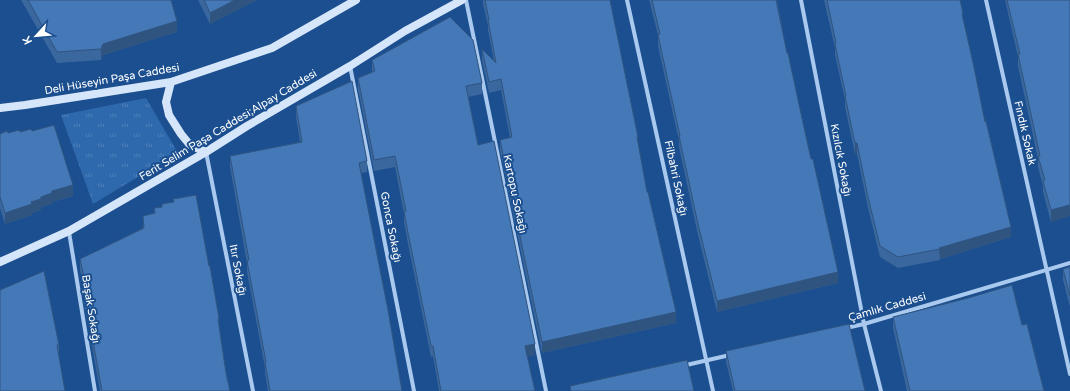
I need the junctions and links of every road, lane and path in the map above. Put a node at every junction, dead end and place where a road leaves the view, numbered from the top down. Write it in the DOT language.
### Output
graph roads {
  1 [pos="356,0"];
  2 [pos="462,0"];
  3 [pos="466,0"];
  4 [pos="628,0"];
  5 [pos="800,0"];
  6 [pos="986,0"];
  7 [pos="350,66"];
  8 [pos="171,82"];
  9 [pos="0,108"];
  10 [pos="206,152"];
  11 [pos="69,231"];
  12 [pos="0,262"];
  13 [pos="1070,263"];
  14 [pos="1047,271"];
  15 [pos="864,324"];
  16 [pos="841,330"];
  17 [pos="736,354"];
  18 [pos="706,361"];
  19 [pos="677,367"];
  20 [pos="1070,374"];
  21 [pos="95,391"];
  22 [pos="253,391"];
  23 [pos="414,391"];
  24 [pos="546,391"];
  25 [pos="713,391"];
  26 [pos="881,391"];
  1 -- 8 [label="main road, Deli Hüseyin Paşa Caddesi"];
  2 -- 7 [label="main road, Ferit Selim Paşa Caddesi;Alpay Caddesi"];
  3 -- 24 [label="street, Kartopu Sokağı"];
  4 -- 18 [label="street, Filbahri Sokağı"];
  5 -- 15 [label="street, Kızılcık Sokağı"];
  6 -- 14 [label="street, Fındık Sokak"];
  7 -- 10 [label="main road, Ferit Selim Paşa Caddesi;Alpay Caddesi"];
  7 -- 23 [label="street, Gonca Sokağı"];
  8 -- 9 [label="main road, Deli Hüseyin Paşa Caddesi"];
  8 -- 10 [label="main road"];
  10 -- 11 [label="main road, Ferit Selim Paşa Caddesi;Alpay Caddesi"];
  10 -- 22 [label="street, Itır Sokağı"];
  11 -- 12 [label="main road, Ferit Selim Paşa Caddesi;Alpay Caddesi"];
  11 -- 21 [label="street, Başak Sokağı"];
  13 -- 14 [label="street, Çamlık Caddesi"];
  14 -- 15 [label="street, Çamlık Caddesi"];
  14 -- 20 [label="street, Fındık Sokak"];
  15 -- 16 [label="street, Çamlık Caddesi"];
  15 -- 26 [label="street, Kızılcık Sokağı"];
  17 -- 18 [label="street"];
  18 -- 19 [label="street"];
  18 -- 25 [label="street, Filbahri Sokağı"];
}
